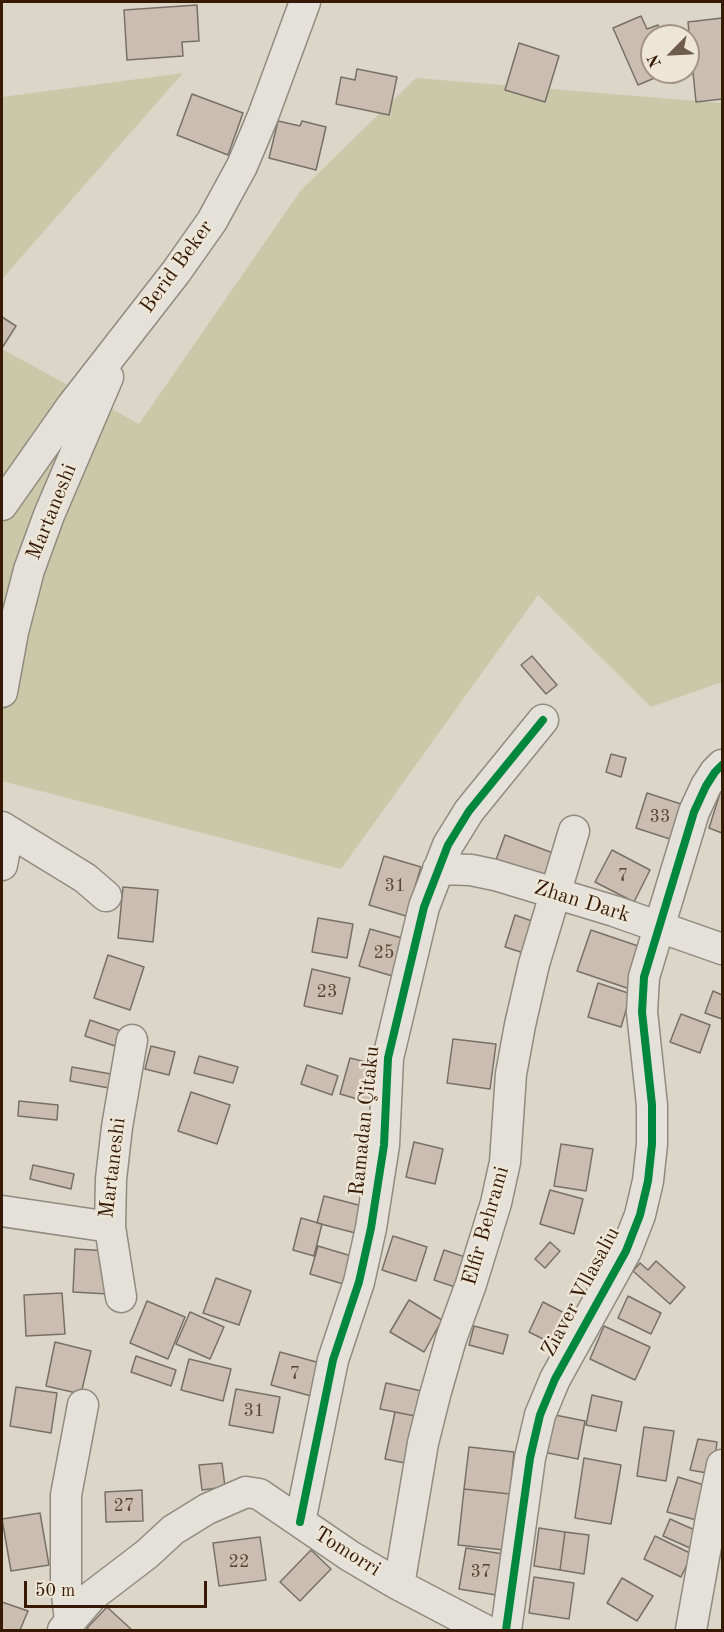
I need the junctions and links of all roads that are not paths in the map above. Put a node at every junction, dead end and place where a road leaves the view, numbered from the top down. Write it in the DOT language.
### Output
graph roads {
  1 [pos="305,2"];
  2 [pos="125,338"];
  3 [pos="2,505"];
  4 [pos="2,692"];
  5 [pos="543,720"];
  6 [pos="723,765"];
  7 [pos="2,828"];
  8 [pos="574,831"];
  9 [pos="2,866"];
  10 [pos="438,869"];
  11 [pos="555,895"];
  12 [pos="106,896"];
  13 [pos="659,926"];
  14 [pos="723,949"];
  15 [pos="132,1040"];
  16 [pos="2,1211"];
  17 [pos="110,1227"];
  18 [pos="121,1297"];
  19 [pos="83,1405"];
  20 [pos="723,1466"];
  21 [pos="300,1522"];
  22 [pos="399,1585"];
  23 [pos="66,1626"];
  24 [pos="485,1630"];
  25 [pos="506,1630"];
  26 [pos="691,1630"];
  1 -- 2 [label="street, Berid Beker"];
  2 -- 3 [label="street, Berid Beker"];
  2 -- 4 [label="street, Martaneshi"];
  5 -- 10 [label="street, Ramadan Çitaku"];
  6 -- 13 [label="street, Ziaver Vllasaliu"];
  7 -- 9 [label="street"];
  7 -- 12 [label="street"];
  8 -- 11 [label="street, Elfir Behrami"];
  10 -- 11 [label="street, Zhan Dark"];
  10 -- 21 [label="street, Ramadan Çitaku"];
  11 -- 13 [label="street, Zhan Dark"];
  11 -- 22 [label="street, Elfir Behrami"];
  13 -- 14 [label="street, Zhan Dark"];
  13 -- 25 [label="street, Ziaver Vllasaliu"];
  15 -- 17 [label="street, Martaneshi"];
  16 -- 17 [label="street, Martaneshi"];
  17 -- 18 [label="street"];
  19 -- 23 [label="street, Tomorri"];
  20 -- 26 [label="street"];
  21 -- 22 [label="street, Tomorri"];
  21 -- 23 [label="street, Tomorri"];
  22 -- 24 [label="street, Tomorri"];
}
